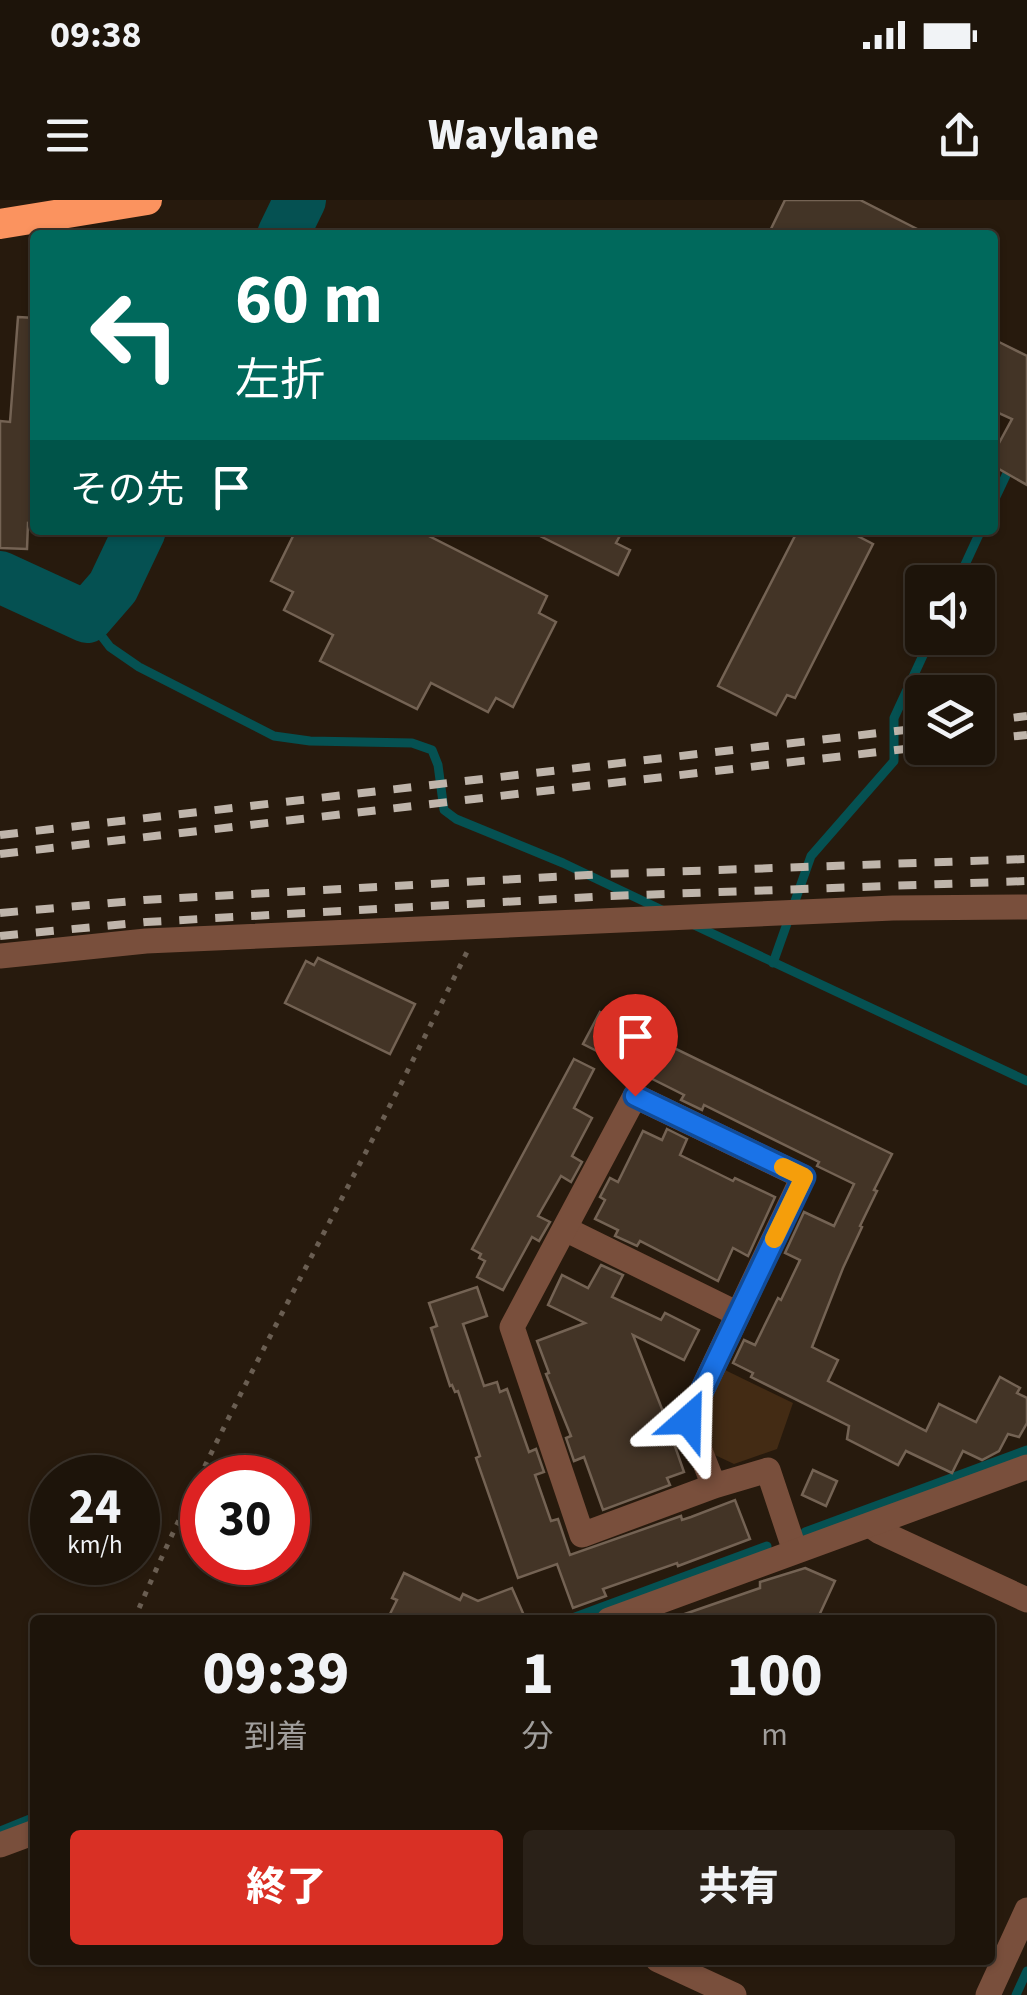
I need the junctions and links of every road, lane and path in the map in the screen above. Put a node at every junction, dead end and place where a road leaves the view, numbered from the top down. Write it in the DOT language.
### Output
graph roads {
  1 [pos="147,200"];
  2 [pos="0,224"];
  3 [pos="1027,907"];
  4 [pos="480,926"];
  5 [pos="0,956"];
  6 [pos="565,1230"];
  7 [pos="738,1314"];
  8 [pos="1027,1467"];
  9 [pos="714,1486"];
  10 [pos="870,1525"];
  11 [pos="794,1551"];
  12 [pos="1027,1600"];
  13 [pos="136,1615"];
  14 [pos="622,1615"];
  15 [pos="30,1834"];
  16 [pos="0,1845"];
  17 [pos="1027,1910"];
  18 [pos="669,1965"];
  19 [pos="734,1995"];
  20 [pos="988,1995"];
  1 -- 2 [label="highway"];
  3 -- 4 [label="street"];
  4 -- 5 [label="street"];
  4 -- 13 [label="path"];
  6 -- 7 [label="street"];
  6 -- 7 [label="street"];
  6 -- 9 [label="street"];
  7 -- 9 [label="street"];
  8 -- 10 [label="street"];
  9 -- 11 [label="street"];
  10 -- 11 [label="street"];
  10 -- 12 [label="street"];
  11 -- 14 [label="street"];
  15 -- 16 [label="street"];
  17 -- 20 [label="street"];
  18 -- 19 [label="street"];
}
